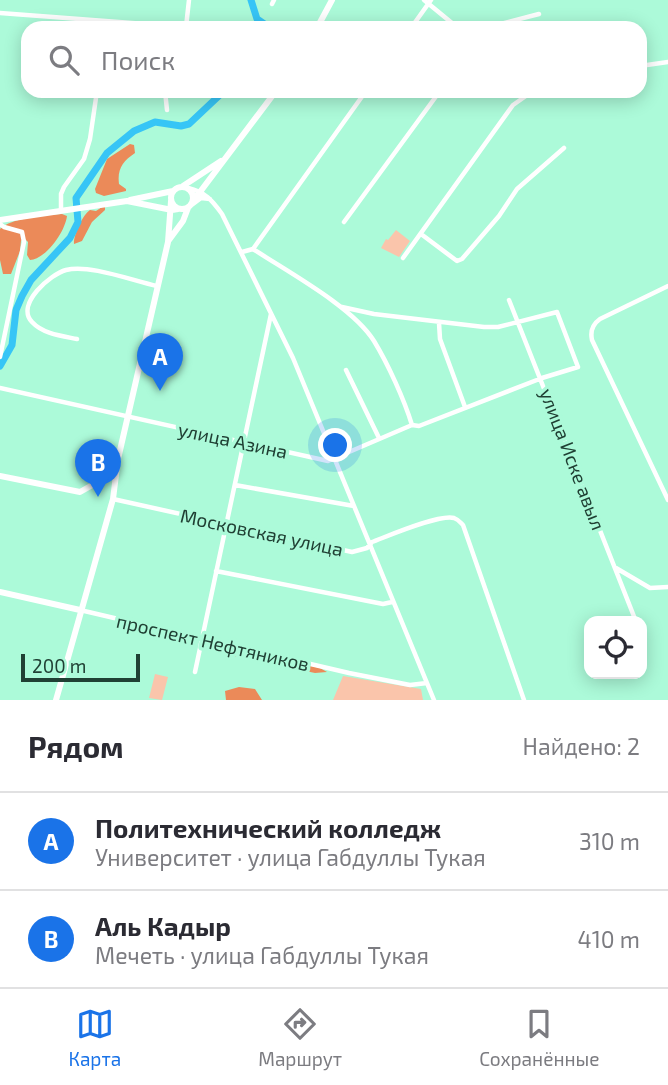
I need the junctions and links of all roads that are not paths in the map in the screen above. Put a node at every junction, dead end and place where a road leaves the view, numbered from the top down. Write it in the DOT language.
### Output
graph roads {
  1 [pos="189,0"];
  2 [pos="332,0"];
  3 [pos="428,1"];
  4 [pos="0,13"];
  5 [pos="539,14"];
  6 [pos="106,21"];
  7 [pos="187,21"];
  8 [pos="321,21"];
  9 [pos="415,21"];
  10 [pos="450,21"];
  11 [pos="512,21"];
  12 [pos="668,62"];
  13 [pos="647,65"];
  14 [pos="96,98"];
  15 [pos="166,98"];
  16 [pos="271,98"];
  17 [pos="361,98"];
  18 [pos="435,98"];
  19 [pos="523,98"];
  20 [pos="167,110"];
  21 [pos="564,148"];
  22 [pos="230,152"];
  23 [pos="209,180"];
  24 [pos="185,187"];
  25 [pos="173,191"];
  26 [pos="201,191"];
  27 [pos="211,199"];
  28 [pos="127,201"];
  29 [pos="191,204"];
  30 [pos="175,209"];
  31 [pos="61,210"];
  32 [pos="0,222"];
  33 [pos="344,222"];
  34 [pos="421,234"];
  35 [pos="168,242"];
  36 [pos="253,249"];
  37 [pos="242,252"];
  38 [pos="404,258"];
  39 [pos="668,286"];
  40 [pos="158,287"];
  41 [pos="509,300"];
  42 [pos="342,307"];
  43 [pos="271,313"];
  44 [pos="519,322"];
  45 [pos="439,323"];
  46 [pos="78,339"];
  47 [pos="0,356"];
  48 [pos="346,370"];
  49 [pos="542,378"];
  50 [pos="0,388"];
  51 [pos="465,407"];
  52 [pos="128,416"];
  53 [pos="412,425"];
  54 [pos="379,438"];
  55 [pos="245,443"];
  56 [pos="336,458"];
  57 [pos="118,459"];
  58 [pos="0,476"];
  59 [pos="102,481"];
  60 [pos="235,485"];
  61 [pos="113,495"];
  62 [pos="668,500"];
  63 [pos="354,506"];
  64 [pos="225,524"];
  65 [pos="370,545"];
  66 [pos="616,568"];
  67 [pos="216,571"];
  68 [pos="668,587"];
  69 [pos="0,592"];
  70 [pos="392,601"];
  71 [pos="80,610"];
  72 [pos="634,616"];
  73 [pos="201,640"];
  74 [pos="195,672"];
  75 [pos="427,683"];
  76 [pos="56,700"];
  77 [pos="434,700"];
  78 [pos="524,700"];
  1 -- 7 [label="street"];
  2 -- 8 [label="main road"];
  3 -- 9 [label="street"];
  3 -- 10 [label="street"];
  4 -- 6 [label="street"];
  5 -- 11 [label="street"];
  12 -- 13 [label="street"];
  14 -- 31 [label="street"];
  15 -- 20 [label="street"];
  16 -- 22 [label="main road"];
  17 -- 36 [label="street"];
  18 -- 33 [label="street"];
  19 -- 34 [label="street"];
  21 -- 34 [label="street"];
  22 -- 23 [label="main road"];
  22 -- 24 [label="main road"];
  23 -- 26 [label="main road"];
  23 -- 27 [label="street"];
  24 -- 25 [label="main road"];
  24 -- 26 [label="street"];
  24 -- 29 [label="main road"];
  25 -- 28 [label="main road"];
  25 -- 30 [label="main road"];
  26 -- 27 [label="street"];
  26 -- 29 [label="main road"];
  27 -- 29 [label="street"];
  27 -- 37 [label="street"];
  28 -- 30 [label="main road"];
  28 -- 31 [label="main road"];
  29 -- 30 [label="main road"];
  29 -- 35 [label="main road"];
  30 -- 35 [label="main road"];
  31 -- 32 [label="main road"];
  32 -- 47 [label="street"];
  34 -- 38 [label="street"];
  35 -- 40 [label="main road"];
  36 -- 37 [label="street"];
  36 -- 42 [label="street"];
  37 -- 43 [label="street"];
  39 -- 62 [label="street"];
  40 -- 46 [label="street"];
  40 -- 52 [label="main road"];
  41 -- 44 [label="street, улица Иске авыл"];
  42 -- 45 [label="street"];
  42 -- 53 [label="street"];
  43 -- 55 [label="street"];
  43 -- 56 [label="street"];
  44 -- 45 [label="street"];
  44 -- 49 [label="street, улица Иске авыл"];
  44 -- 49 [label="street, улица Азина"];
  45 -- 51 [label="street"];
  48 -- 54 [label="street"];
  49 -- 51 [label="street, улица Азина"];
  49 -- 66 [label="street, улица Иске авыл"];
  50 -- 52 [label="street, улица Азина"];
  51 -- 53 [label="street, улица Азина"];
  52 -- 55 [label="street, улица Азина"];
  52 -- 57 [label="main road"];
  53 -- 54 [label="street, улица Азина"];
  54 -- 56 [label="street, улица Азина"];
  55 -- 56 [label="street, улица Азина"];
  55 -- 60 [label="street"];
  56 -- 63 [label="street"];
  57 -- 59 [label="main road"];
  57 -- 61 [label="main road"];
  58 -- 59 [label="main road"];
  59 -- 61 [label="main road"];
  60 -- 63 [label="street"];
  60 -- 64 [label="street"];
  61 -- 64 [label="street, Московская улица"];
  61 -- 71 [label="main road"];
  63 -- 65 [label="street"];
  64 -- 65 [label="street, Московская улица"];
  64 -- 67 [label="street"];
  65 -- 70 [label="street"];
  65 -- 78 [label="street, Московская улица"];
  66 -- 68 [label="street"];
  66 -- 72 [label="street, улица Иске авыл"];
  67 -- 70 [label="street"];
  67 -- 73 [label="street"];
  69 -- 71 [label="main road, проспект Нефтяников"];
  70 -- 75 [label="street"];
  71 -- 73 [label="street, проспект Нефтяников"];
  71 -- 76 [label="main road"];
  73 -- 74 [label="street"];
  73 -- 75 [label="street, проспект Нефтяников"];
  75 -- 77 [label="street"];
}
